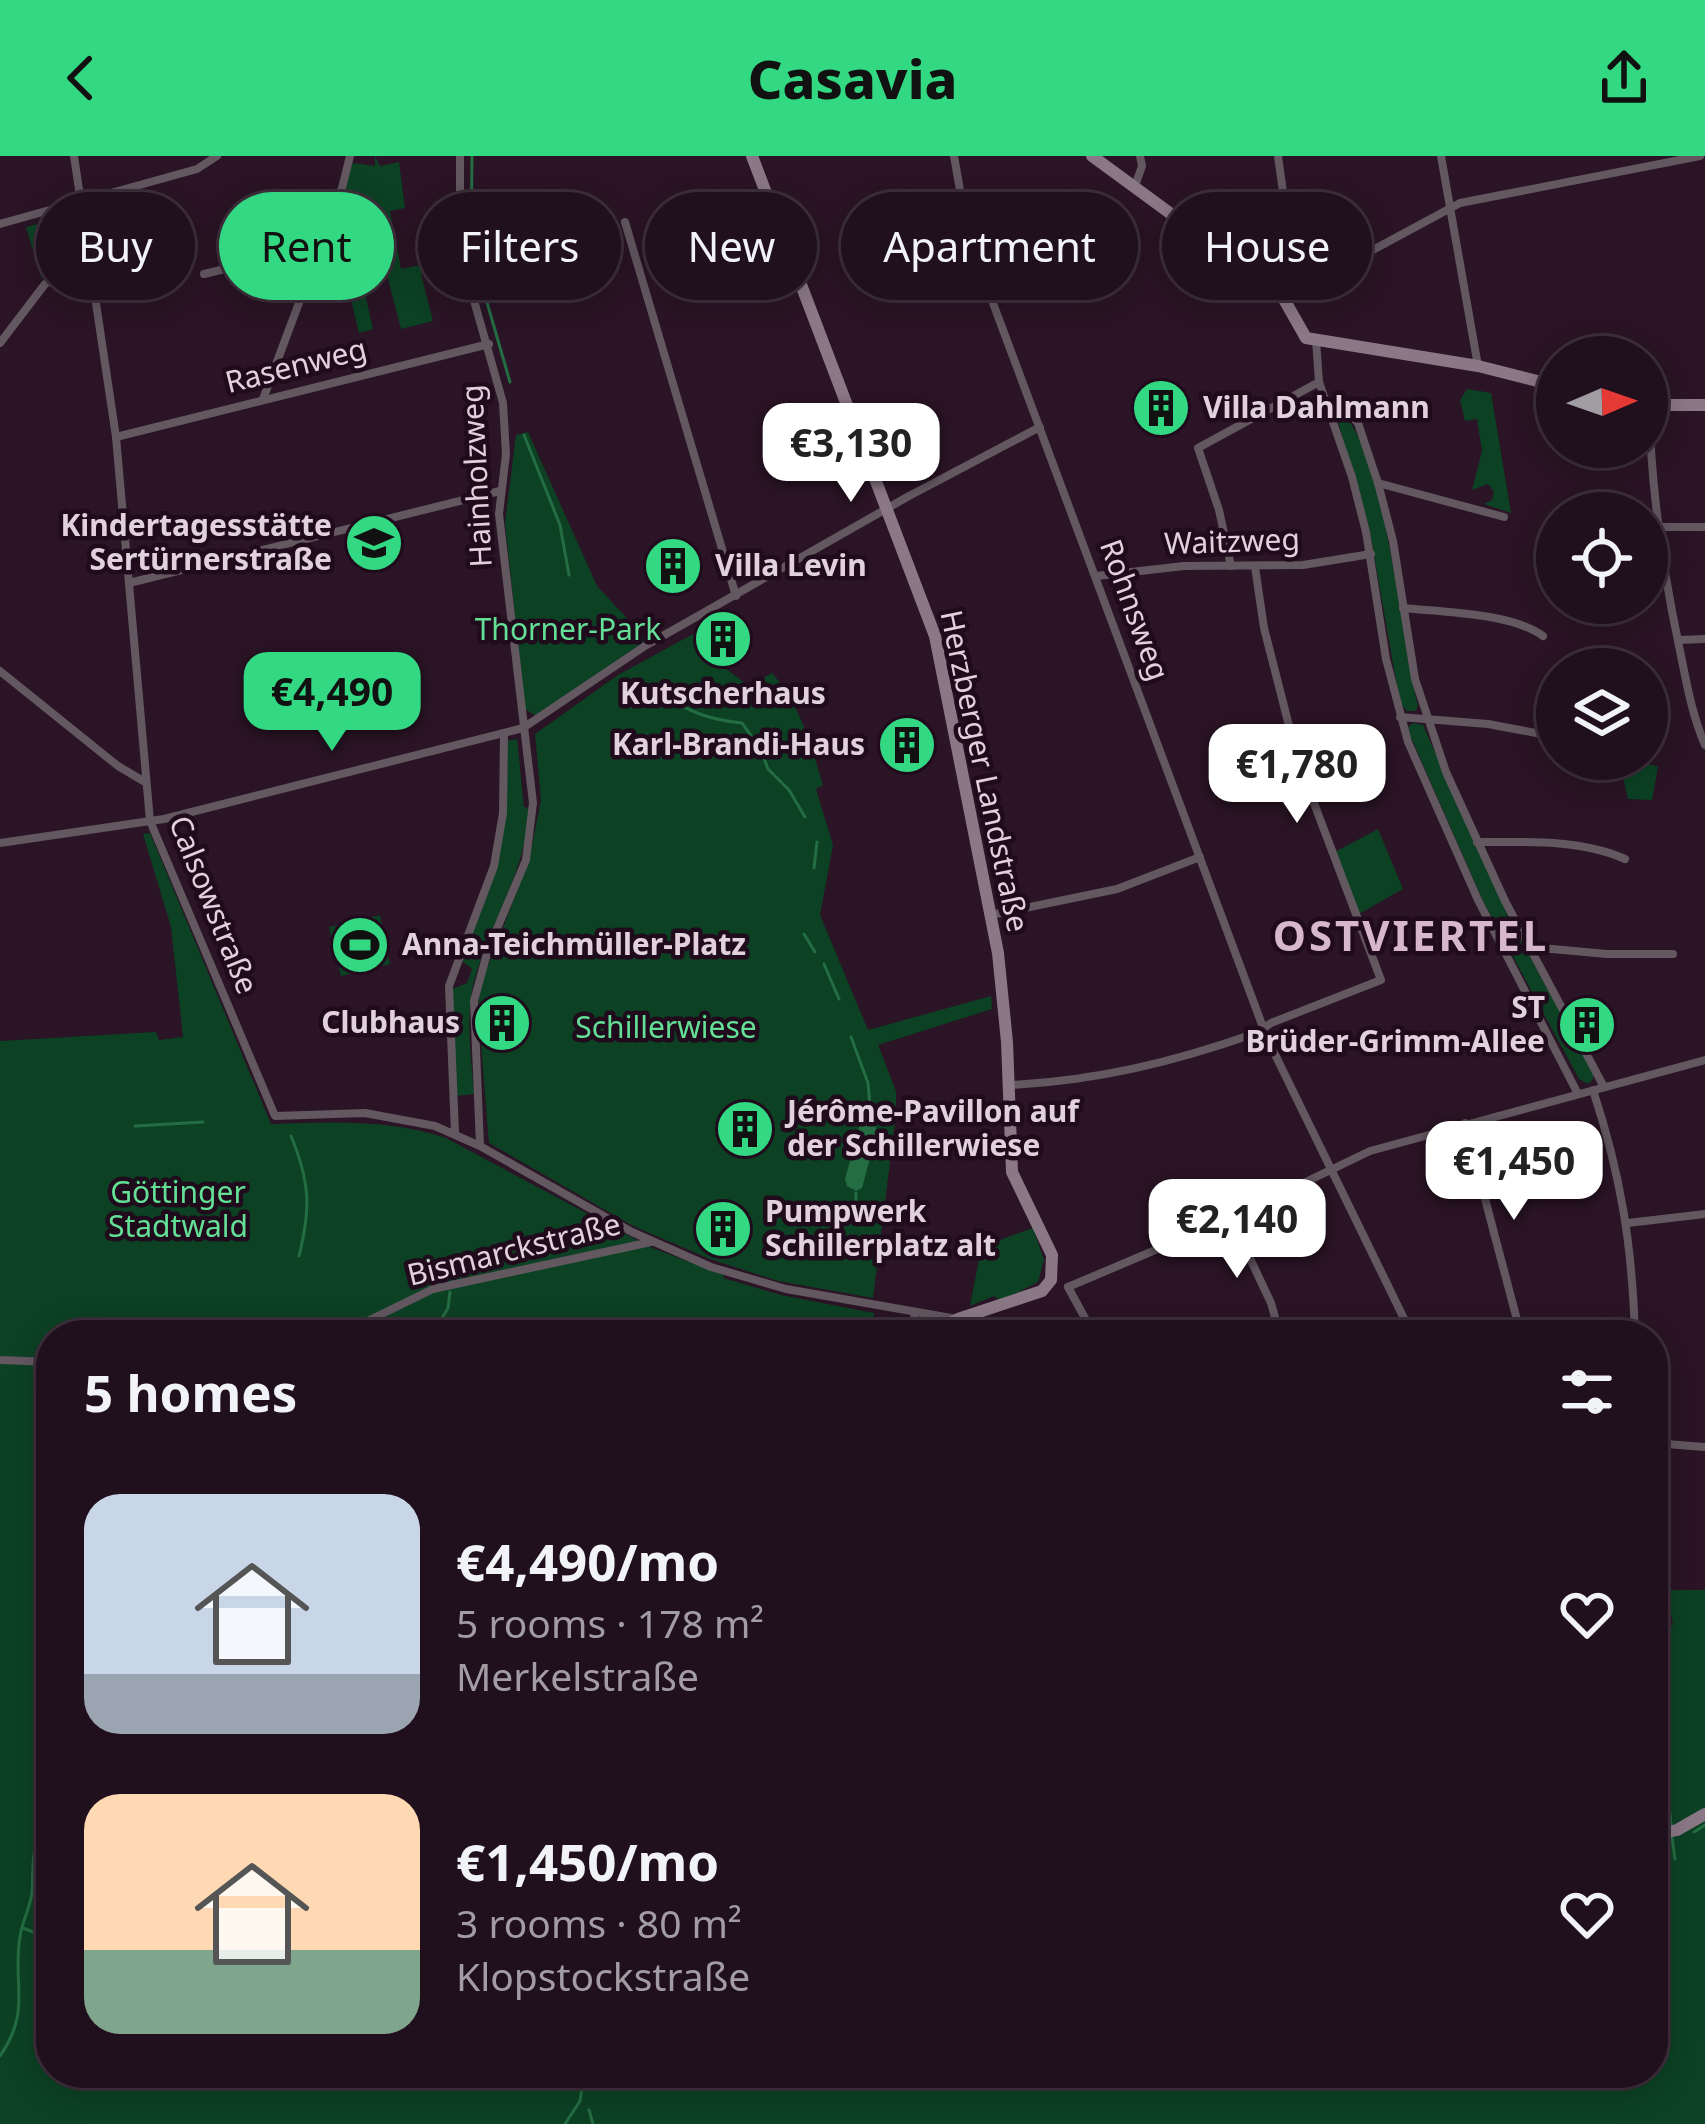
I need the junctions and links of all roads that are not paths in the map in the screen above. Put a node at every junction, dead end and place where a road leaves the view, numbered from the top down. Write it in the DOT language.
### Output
graph roads {
  1 [pos="74,156"];
  2 [pos="217,156"];
  3 [pos="350,156"];
  4 [pos="460,156"];
  5 [pos="752,156"];
  6 [pos="954,156"];
  7 [pos="1092,156"];
  8 [pos="1140,156"];
  9 [pos="1278,156"];
  10 [pos="1441,156"];
  11 [pos="1700,156"];
  12 [pos="1135,186"];
  13 [pos="80,192"];
  14 [pos="114,192"];
  15 [pos="338,192"];
  16 [pos="1283,192"];
  17 [pos="1450,209"];
  18 [pos="36,214"];
  19 [pos="625,222"];
  20 [pos="0,224"];
  21 [pos="1372,251"];
  22 [pos="219,270"];
  23 [pos="204,274"];
  24 [pos="36,296"];
  25 [pos="95,300"];
  26 [pos="300,300"];
  27 [pos="1316,340"];
  28 [pos="0,343"];
  29 [pos="489,344"];
  30 [pos="1478,366"];
  31 [pos="1536,381"];
  32 [pos="1318,382"];
  33 [pos="263,400"];
  34 [pos="1668,405"];
  35 [pos="1705,405"];
  36 [pos="1328,409"];
  37 [pos="1040,427"];
  38 [pos="116,437"];
  39 [pos="1378,483"];
  40 [pos="500,490"];
  41 [pos="889,508"];
  42 [pos="1504,517"];
  43 [pos="1668,527"];
  44 [pos="1705,527"];
  45 [pos="1371,554"];
  46 [pos="1231,566"];
  47 [pos="1255,566"];
  48 [pos="1096,576"];
  49 [pos="129,583"];
  50 [pos="1668,584"];
  51 [pos="736,596"];
  52 [pos="1402,608"];
  53 [pos="1543,636"];
  54 [pos="1678,640"];
  55 [pos="1705,640"];
  56 [pos="0,671"];
  57 [pos="1400,717"];
  58 [pos="1426,718"];
  59 [pos="523,728"];
  60 [pos="504,733"];
  61 [pos="1536,733"];
  62 [pos="1705,745"];
  63 [pos="146,783"];
  64 [pos="150,820"];
  65 [pos="1477,842"];
  66 [pos="0,843"];
  67 [pos="1200,856"];
  68 [pos="1625,859"];
  69 [pos="991,915"];
  70 [pos="1528,947"];
  71 [pos="1673,954"];
  72 [pos="1264,1028"];
  73 [pos="1705,1060"];
  74 [pos="1009,1085"];
  75 [pos="1604,1087"];
  76 [pos="1593,1090"];
  77 [pos="1578,1094"];
  78 [pos="1465,1123"];
  79 [pos="455,1133"];
  80 [pos="480,1147"];
  81 [pos="1331,1169"];
  82 [pos="1705,1214"];
  83 [pos="1231,1218"];
  84 [pos="1628,1223"];
  85 [pos="652,1242"];
  86 [pos="1051,1280"];
  87 [pos="1068,1287"];
  88 [pos="914,1314"];
  89 [pos="958,1319"];
  90 [pos="370,1320"];
  91 [pos="915,1320"];
  92 [pos="1085,1320"];
  93 [pos="1278,1320"];
  94 [pos="1405,1320"];
  95 [pos="1517,1320"];
  96 [pos="1634,1320"];
  97 [pos="0,1360"];
  98 [pos="36,1361"];
  99 [pos="1668,1444"];
  100 [pos="1705,1447"];
  101 [pos="1705,1814"];
  102 [pos="1668,1832"];
  1 -- 13 [label="street, Calsowstraße"];
  2 -- 14 [label="street"];
  3 -- 15 [label="street"];
  4 -- 29 [label="street, Hainholzweg"];
  5 -- 41 [label="street, Herzberger Landstraße"];
  6 -- 37 [label="street, Rohnsweg"];
  7 -- 12 [label="street"];
  8 -- 12 [label="street"];
  9 -- 16 [label="street"];
  10 -- 17 [label="street"];
  11 -- 17 [label="street"];
  12 -- 27 [label="street"];
  17 -- 21 [label="street"];
  17 -- 30 [label="street"];
  18 -- 20 [label="street"];
  19 -- 51 [label="street"];
  22 -- 23 [label="street"];
  24 -- 28 [label="street"];
  25 -- 38 [label="street, Calsowstraße"];
  26 -- 33 [label="street"];
  27 -- 30 [label="street"];
  27 -- 32 [label="street"];
  29 -- 33 [label="street, Rasenweg"];
  29 -- 40 [label="street, Hainholzweg"];
  30 -- 31 [label="street"];
  32 -- 36 [label="street"];
  32 -- 46 [label="street"];
  33 -- 38 [label="street, Rasenweg"];
  34 -- 35 [label="street"];
  36 -- 39 [label="street"];
  36 -- 45 [label="street"];
  37 -- 41 [label="street"];
  37 -- 48 [label="street, Rohnsweg"];
  38 -- 49 [label="street, Calsowstraße"];
  39 -- 42 [label="street"];
  39 -- 52 [label="street"];
  40 -- 49 [label="street"];
  40 -- 59 [label="street, Hainholzweg"];
  41 -- 51 [label="street"];
  41 -- 69 [label="street, Herzberger Landstraße"];
  43 -- 44 [label="street"];
  45 -- 47 [label="street, Waitzweg"];
  45 -- 57 [label="street"];
  46 -- 47 [label="street, Waitzweg"];
  46 -- 48 [label="street, Waitzweg"];
  47 -- 72 [label="street"];
  48 -- 67 [label="street, Rohnsweg"];
  49 -- 63 [label="street, Calsowstraße"];
  50 -- 54 [label="street"];
  51 -- 59 [label="street"];
  52 -- 53 [label="street"];
  52 -- 58 [label="street"];
  54 -- 55 [label="street"];
  54 -- 62 [label="street"];
  56 -- 63 [label="street"];
  57 -- 58 [label="street"];
  57 -- 77 [label="street"];
  58 -- 61 [label="street"];
  58 -- 65 [label="street"];
  59 -- 60 [label="street"];
  59 -- 80 [label="street, Hainholzweg"];
  60 -- 64 [label="street"];
  60 -- 79 [label="street"];
  63 -- 64 [label="street, Calsowstraße"];
  64 -- 66 [label="street"];
  64 -- 79 [label="street, Calsowstraße"];
  65 -- 68 [label="street"];
  65 -- 70 [label="street"];
  67 -- 69 [label="street"];
  67 -- 72 [label="street, Rohnsweg"];
  69 -- 74 [label="street, Herzberger Landstraße"];
  70 -- 71 [label="street"];
  70 -- 75 [label="street"];
  72 -- 74 [label="street"];
  72 -- 81 [label="street, Rohnsweg"];
  73 -- 75 [label="street"];
  74 -- 86 [label="street, Herzberger Landstraße"];
  75 -- 76 [label="street"];
  76 -- 77 [label="street"];
  76 -- 84 [label="street"];
  77 -- 78 [label="street"];
  78 -- 81 [label="street"];
  78 -- 95 [label="street"];
  79 -- 80 [label="street, Calsowstraße"];
  80 -- 85 [label="street, Calsowstraße"];
  81 -- 83 [label="street"];
  81 -- 94 [label="street, Rohnsweg"];
  82 -- 84 [label="street"];
  83 -- 87 [label="street"];
  83 -- 93 [label="street"];
  84 -- 96 [label="street"];
  85 -- 88 [label="street, Bismarckstraße"];
  85 -- 90 [label="street, Bismarckstraße"];
  86 -- 87 [label="street"];
  86 -- 89 [label="street"];
  87 -- 92 [label="street"];
  88 -- 89 [label="street, Bismarckstraße"];
  88 -- 91 [label="street"];
  97 -- 98 [label="street"];
  99 -- 100 [label="street"];
  101 -- 102 [label="street"];
}
